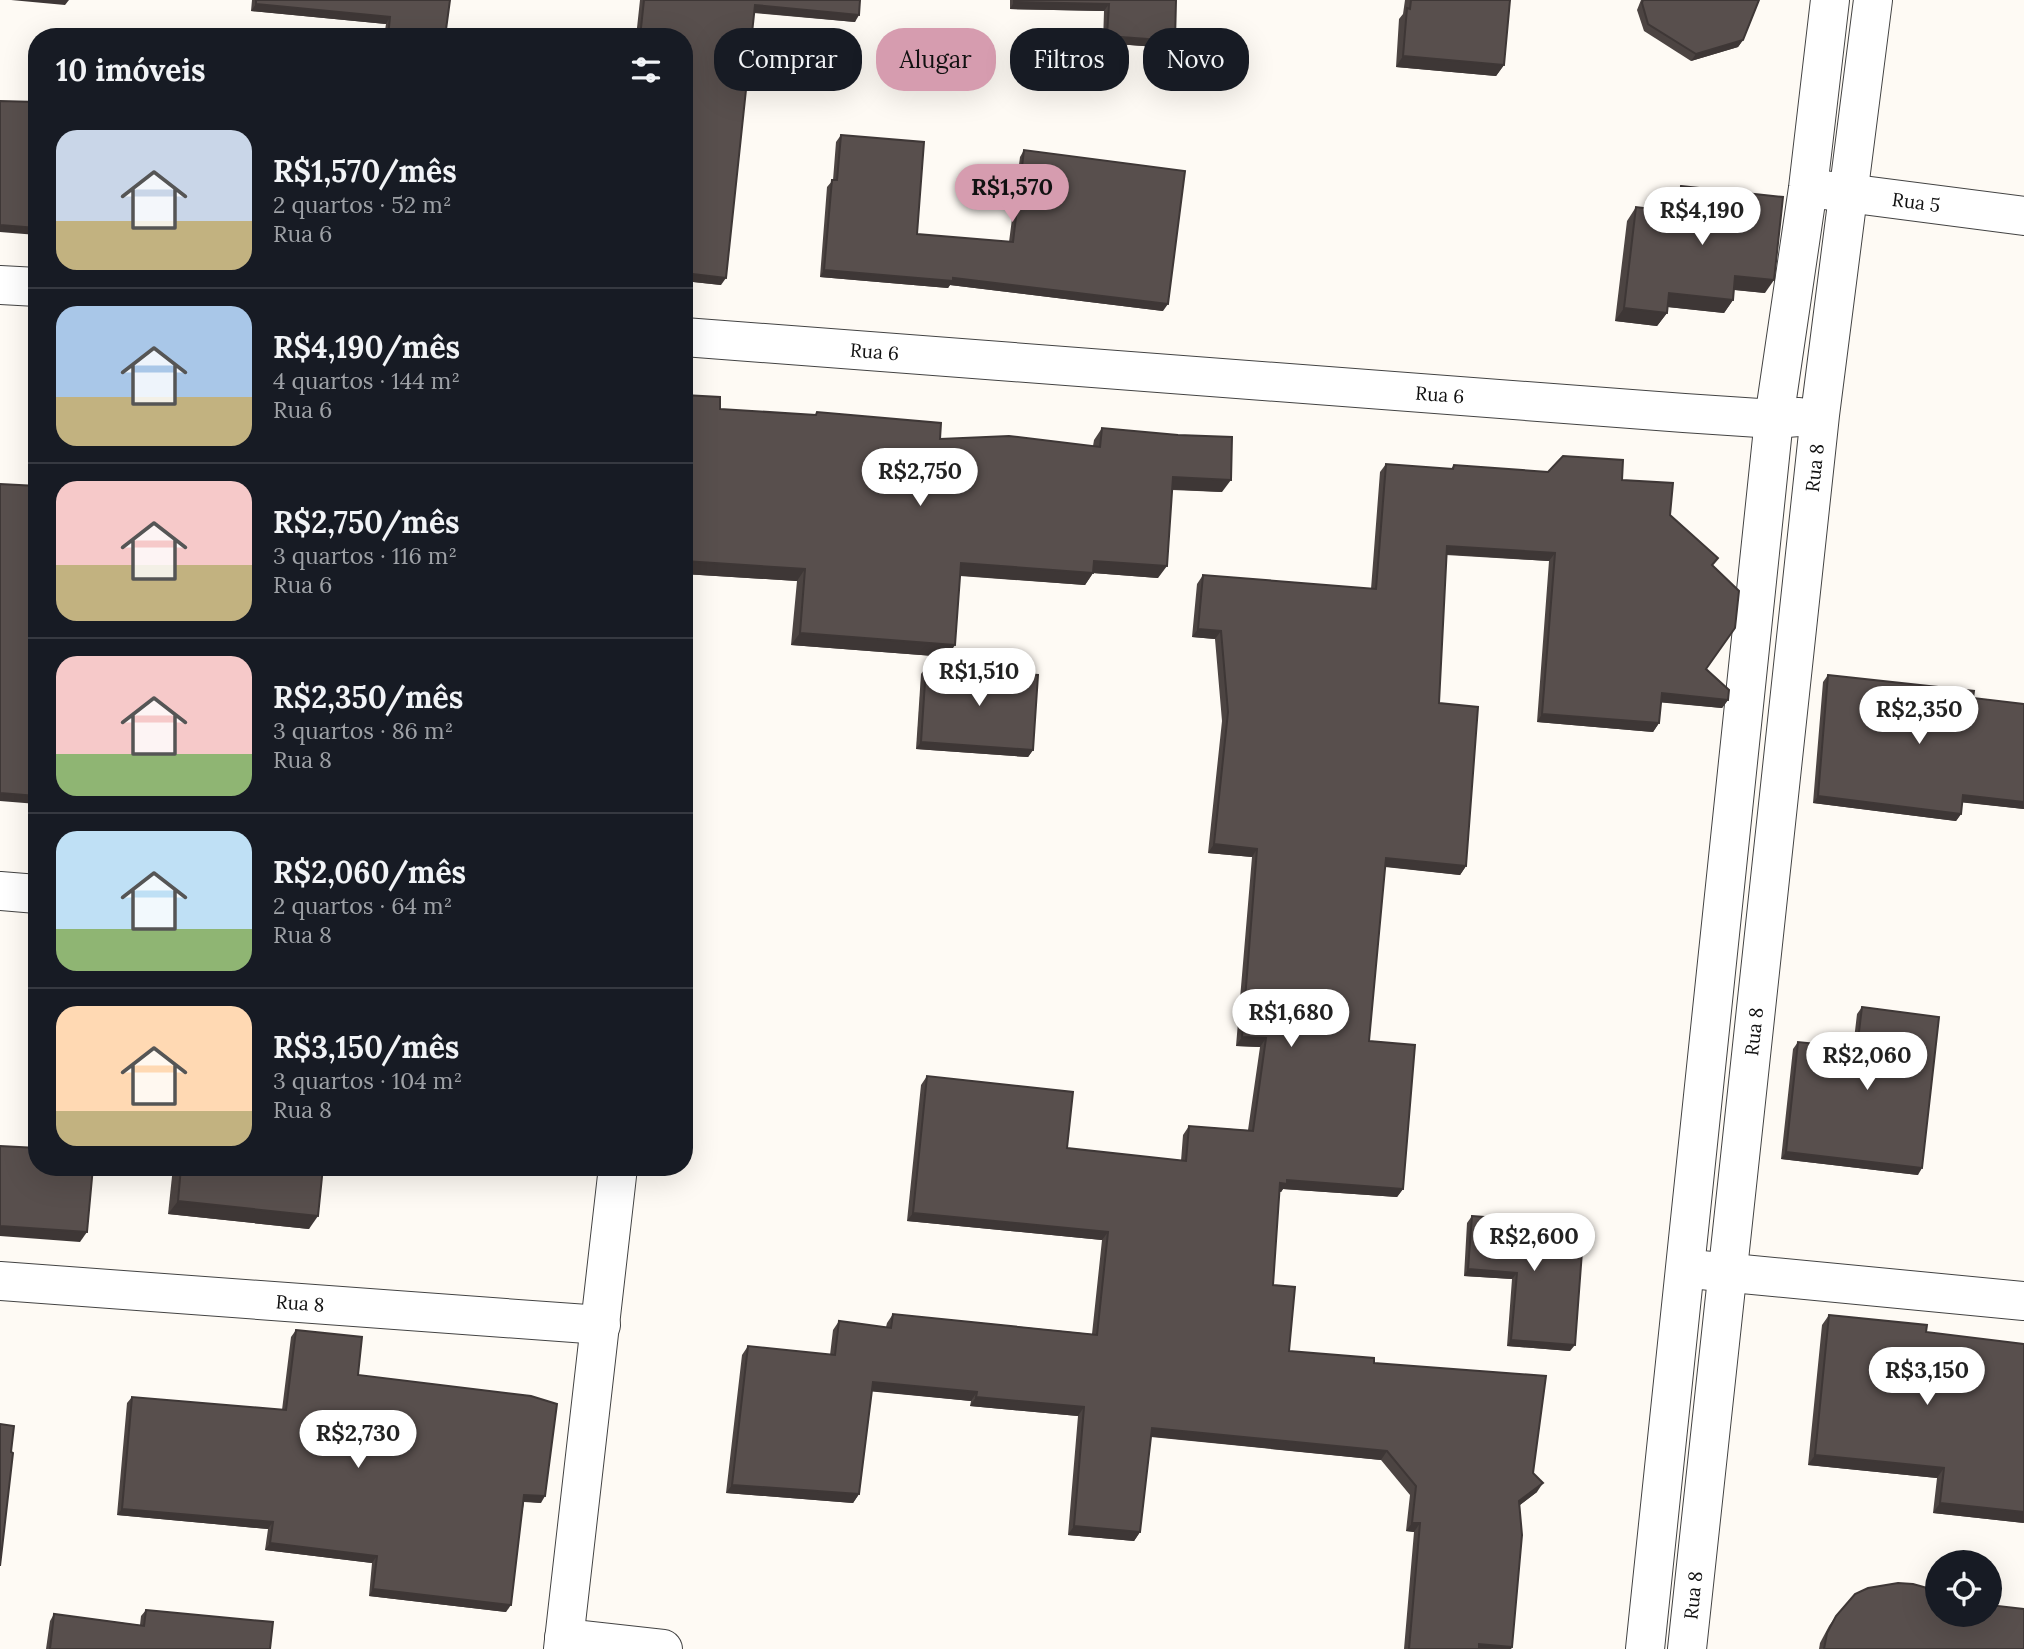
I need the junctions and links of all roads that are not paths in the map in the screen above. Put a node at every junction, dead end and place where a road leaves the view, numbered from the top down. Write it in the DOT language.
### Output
graph roads {
  1 [pos="1830,0"];
  2 [pos="1872,0"];
  3 [pos="1808,188"];
  4 [pos="1850,194"];
  5 [pos="2024,216"];
  6 [pos="0,285"];
  7 [pos="28,287"];
  8 [pos="693,338"];
  9 [pos="1820,415"];
  10 [pos="1774,419"];
  11 [pos="0,891"];
  12 [pos="28,893"];
  13 [pos="617,1176"];
  14 [pos="1685,1269"];
  15 [pos="1726,1272"];
  16 [pos="0,1281"];
  17 [pos="2024,1301"];
  18 [pos="601,1325"];
  19 [pos="563,1643"];
  20 [pos="663,1649"];
  21 [pos="1645,1649"];
  22 [pos="1687,1649"];
  1 -- 3 [label="street"];
  2 -- 4 [label="street"];
  3 -- 4 [label="street, Rua 5"];
  3 -- 10 [label="street"];
  4 -- 5 [label="street, Rua 5"];
  4 -- 9 [label="street"];
  6 -- 7 [label="street"];
  8 -- 10 [label="street, Rua 6"];
  9 -- 10 [label="street, Rua 6"];
  9 -- 15 [label="street, Rua 8"];
  10 -- 14 [label="street"];
  11 -- 12 [label="street"];
  13 -- 18 [label="street"];
  14 -- 15 [label="street"];
  14 -- 21 [label="street"];
  15 -- 17 [label="street"];
  15 -- 22 [label="street, Rua 8"];
  16 -- 18 [label="street, Rua 8"];
  18 -- 19 [label="street"];
  19 -- 20 [label="street"];
}
